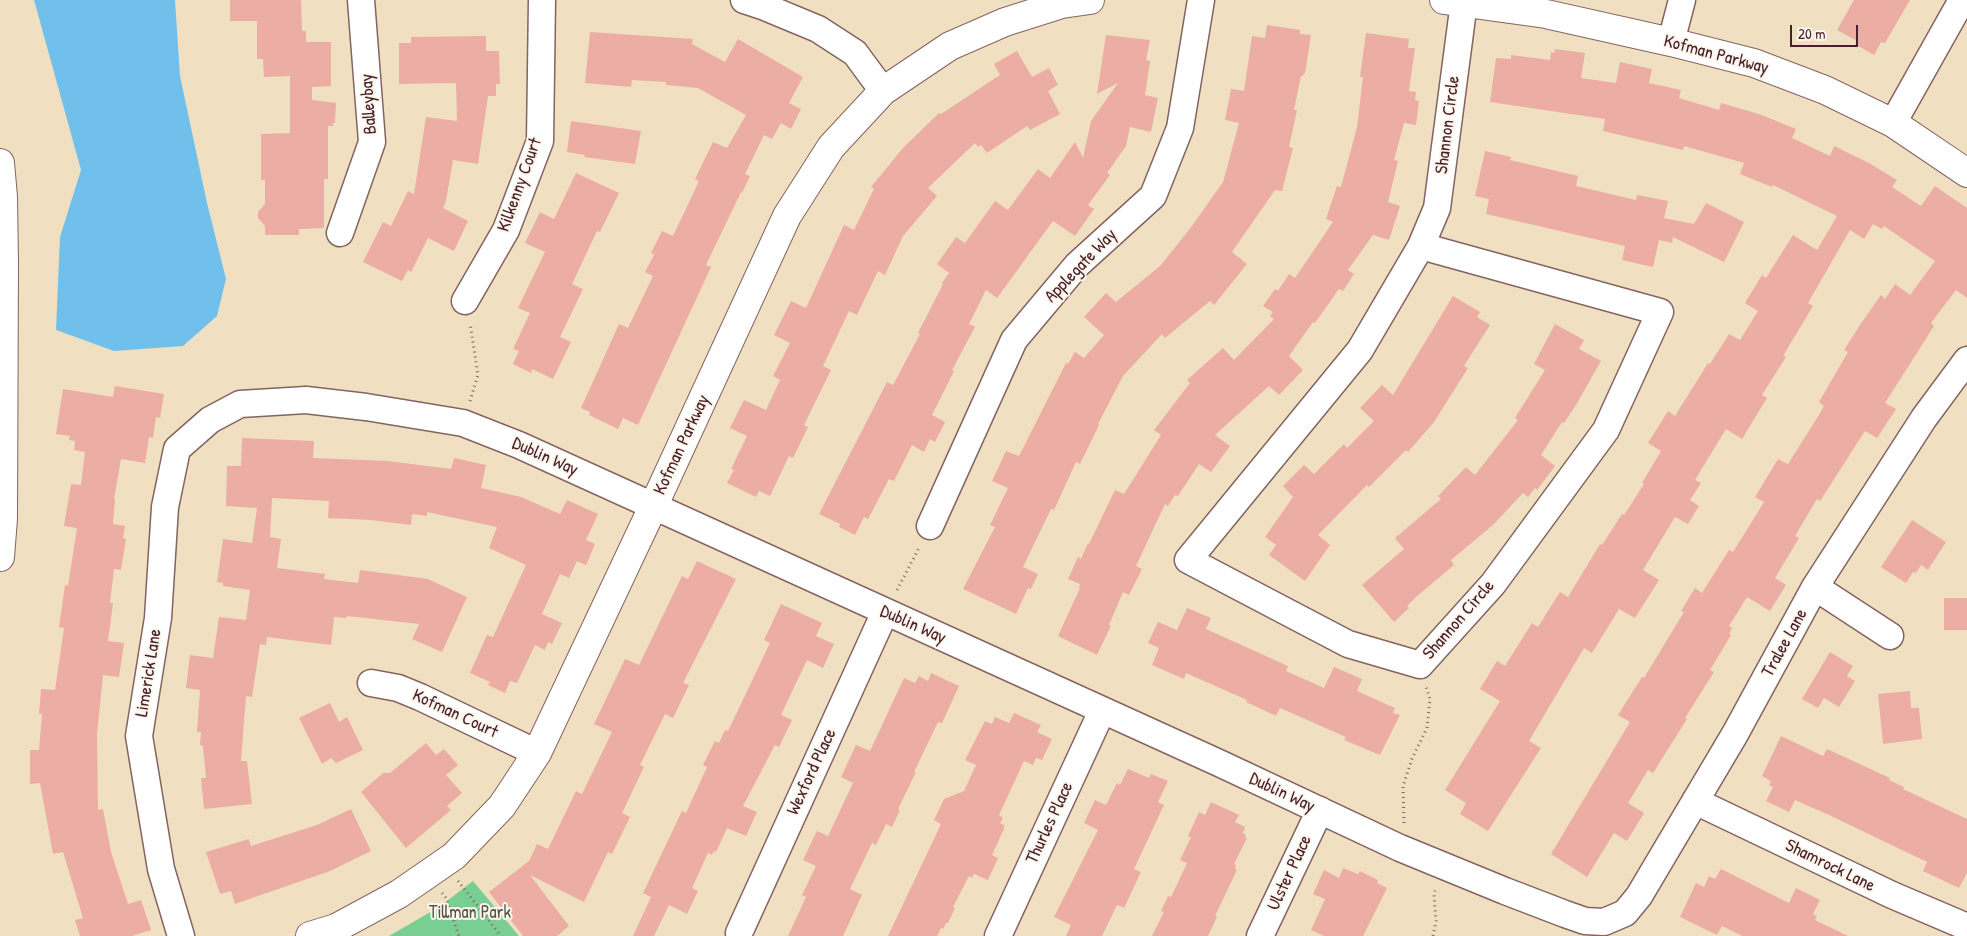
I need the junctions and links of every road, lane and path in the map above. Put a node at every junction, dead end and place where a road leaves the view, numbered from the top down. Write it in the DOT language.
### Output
graph roads {
  1 [pos="361,0"];
  2 [pos="542,0"];
  3 [pos="744,0"];
  4 [pos="1090,0"];
  5 [pos="1201,0"];
  6 [pos="1682,0"];
  7 [pos="1962,0"];
  8 [pos="1454,1"];
  9 [pos="1672,42"];
  10 [pos="883,92"];
  11 [pos="1892,123"];
  12 [pos="0,163"];
  13 [pos="1967,173"];
  14 [pos="340,233"];
  15 [pos="1421,246"];
  16 [pos="465,301"];
  17 [pos="1965,366"];
  18 [pos="210,420"];
  19 [pos="464,423"];
  20 [pos="653,508"];
  21 [pos="930,526"];
  22 [pos="0,557"];
  23 [pos="1815,587"];
  24 [pos="885,612"];
  25 [pos="1890,636"];
  26 [pos="1420,665"];
  27 [pos="372,684"];
  28 [pos="1102,711"];
  29 [pos="537,753"];
  30 [pos="1695,801"];
  31 [pos="1320,810"];
  32 [pos="1400,848"];
  33 [pos="1440,865"];
  34 [pos="436,869"];
  35 [pos="1604,922"];
  36 [pos="1967,927"];
  37 [pos="739,932"];
  38 [pos="181,936"];
  39 [pos="310,936"];
  40 [pos="459,936"];
  41 [pos="501,936"];
  42 [pos="998,936"];
  43 [pos="1260,936"];
  44 [pos="1433,936"];
  1 -- 14 [label="street, Balleybay"];
  2 -- 16 [label="street, Kilkenny Court"];
  3 -- 10 [label="street"];
  4 -- 10 [label="street, Kofman Parkway"];
  5 -- 21 [label="street, Applegate Way"];
  6 -- 9 [label="street"];
  7 -- 11 [label="street"];
  8 -- 9 [label="street, Kofman Parkway"];
  8 -- 15 [label="street, Shannon Circle"];
  9 -- 11 [label="street, Kofman Parkway"];
  10 -- 20 [label="street, Kofman Parkway"];
  11 -- 13 [label="street, Kofman Parkway"];
  12 -- 22 [label="street"];
  15 -- 26 [label="street, Shannon Circle"];
  15 -- 26 [label="street, Shannon Circle"];
  16 -- 19 [label="path"];
  17 -- 23 [label="street, Tralee Lane"];
  18 -- 19 [label="street, Dublin Way"];
  18 -- 38 [label="street, Limerick Lane"];
  19 -- 20 [label="street, Dublin Way"];
  20 -- 24 [label="street, Dublin Way"];
  20 -- 29 [label="street, Kofman Parkway"];
  21 -- 24 [label="path"];
  23 -- 25 [label="street"];
  23 -- 30 [label="street, Tralee Lane"];
  24 -- 28 [label="street, Dublin Way"];
  24 -- 37 [label="street, Wexford Place"];
  26 -- 32 [label="path"];
  27 -- 29 [label="street, Kofman Court"];
  28 -- 31 [label="street, Dublin Way"];
  28 -- 42 [label="street, Thurles Place"];
  29 -- 34 [label="street, Kofman Parkway"];
  30 -- 35 [label="street, Tralee Lane"];
  30 -- 36 [label="street, Shamrock Lane"];
  31 -- 32 [label="street, Dublin Way"];
  31 -- 43 [label="street, Ulster Place"];
  32 -- 33 [label="street, Dublin Way"];
  33 -- 35 [label="street, Dublin Way"];
  33 -- 44 [label="path"];
  34 -- 39 [label="street, Kofman Parkway"];
  34 -- 40 [label="path"];
  34 -- 41 [label="path"];
}
